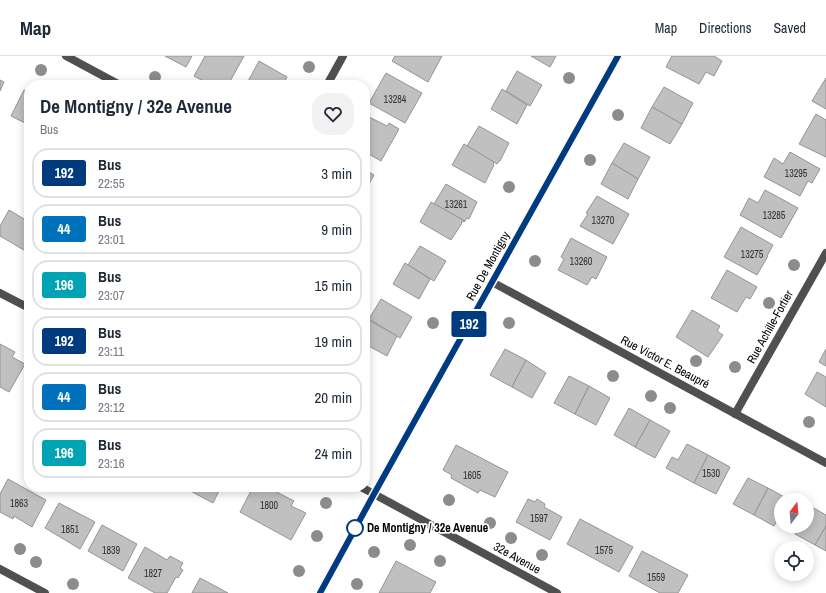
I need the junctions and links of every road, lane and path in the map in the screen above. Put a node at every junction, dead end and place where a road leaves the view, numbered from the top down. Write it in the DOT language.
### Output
graph roads {
  1 [pos="66,56"];
  2 [pos="342,56"];
  3 [pos="618,56"];
  4 [pos="111,80"];
  5 [pos="330,80"];
  6 [pos="826,253"];
  7 [pos="492,282"];
  8 [pos="0,293"];
  9 [pos="24,305"];
  10 [pos="735,414"];
  11 [pos="826,463"];
  12 [pos="370,492"];
  13 [pos="374,494"];
  14 [pos="0,569"];
  15 [pos="45,593"];
  16 [pos="320,593"];
  17 [pos="557,593"];
  1 -- 4 [label="street"];
  2 -- 5 [label="street"];
  3 -- 7 [label="street, Rue De Montigny"];
  6 -- 10 [label="street, Rue Achille-Fortier"];
  7 -- 10 [label="street, Rue Victor E. Beaupré"];
  7 -- 13 [label="street, Rue De Montigny"];
  8 -- 9 [label="street"];
  10 -- 11 [label="street, Rue Victor E. Beaupré"];
  12 -- 13 [label="street, 32e Avenue"];
  13 -- 16 [label="street, Rue De Montigny"];
  13 -- 17 [label="street, 32e Avenue"];
  14 -- 15 [label="street"];
}
